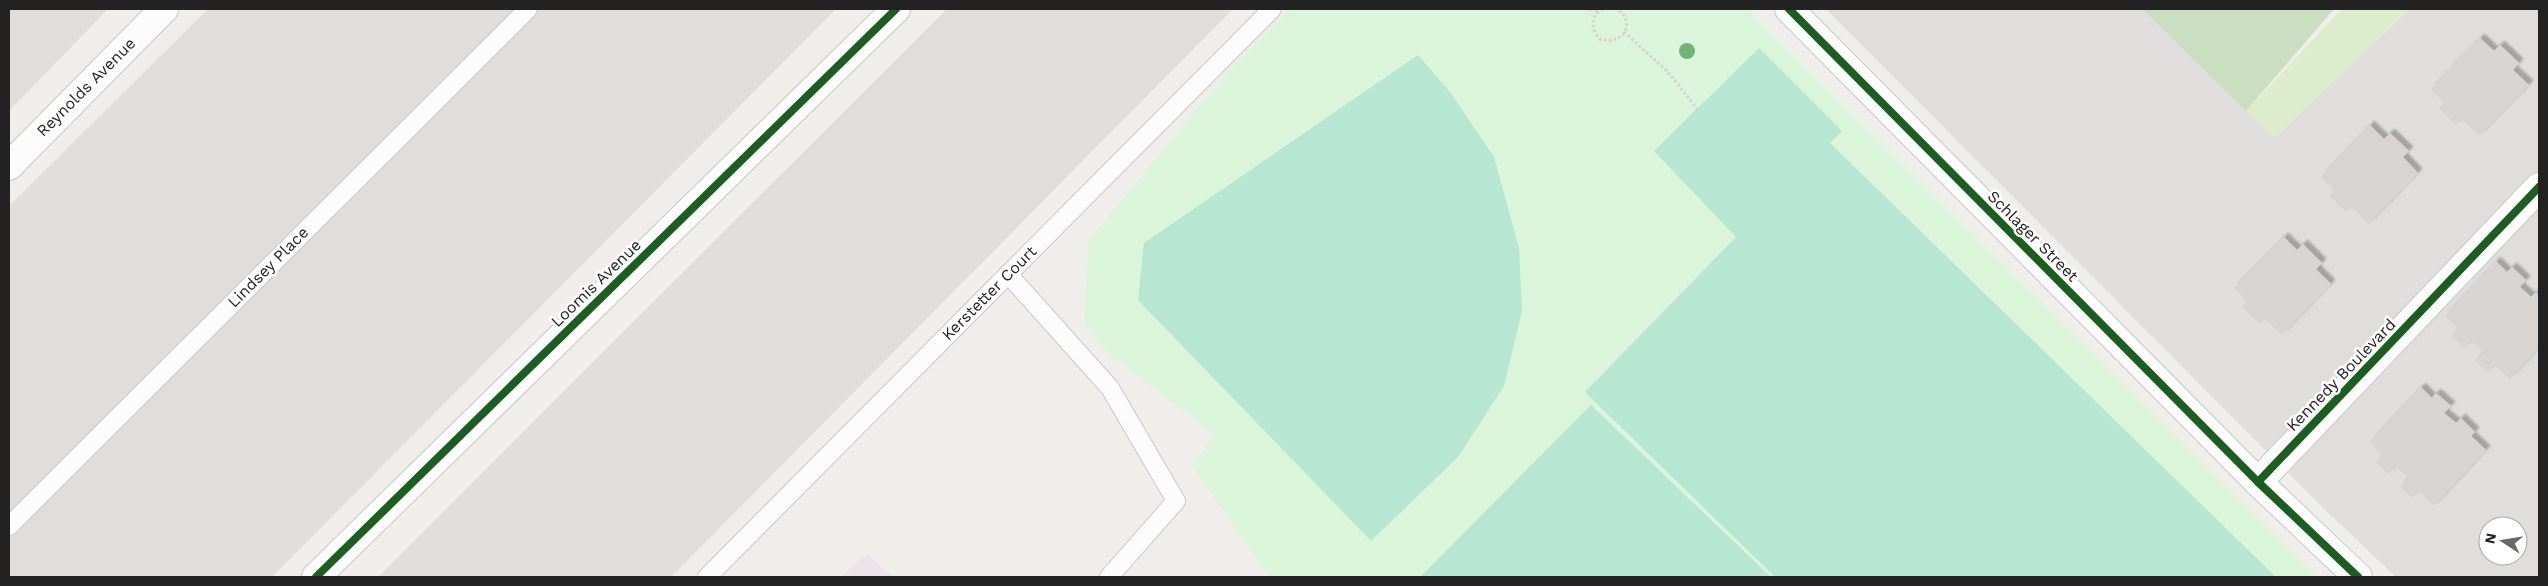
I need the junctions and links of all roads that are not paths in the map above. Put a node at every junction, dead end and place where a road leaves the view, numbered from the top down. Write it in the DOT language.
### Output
graph roads {
  1 [pos="164,9"];
  2 [pos="528,9"];
  3 [pos="896,9"];
  4 [pos="1272,9"];
  5 [pos="1789,9"];
  6 [pos="9,166"];
  7 [pos="2539,187"];
  8 [pos="1008,274"];
  9 [pos="2258,482"];
  10 [pos="9,526"];
  11 [pos="316,577"];
  12 [pos="707,577"];
  13 [pos="1109,577"];
  14 [pos="2358,577"];
  1 -- 6 [label="street, Reynolds Avenue"];
  2 -- 10 [label="lane, Lindsey Place"];
  3 -- 11 [label="street, Loomis Avenue"];
  4 -- 8 [label="lane, Kerstetter Court"];
  5 -- 9 [label="street, Schlager Street"];
  7 -- 9 [label="street, Kennedy Boulevard"];
  8 -- 12 [label="lane, Kerstetter Court"];
  8 -- 13 [label="lane"];
  9 -- 14 [label="street"];
}
